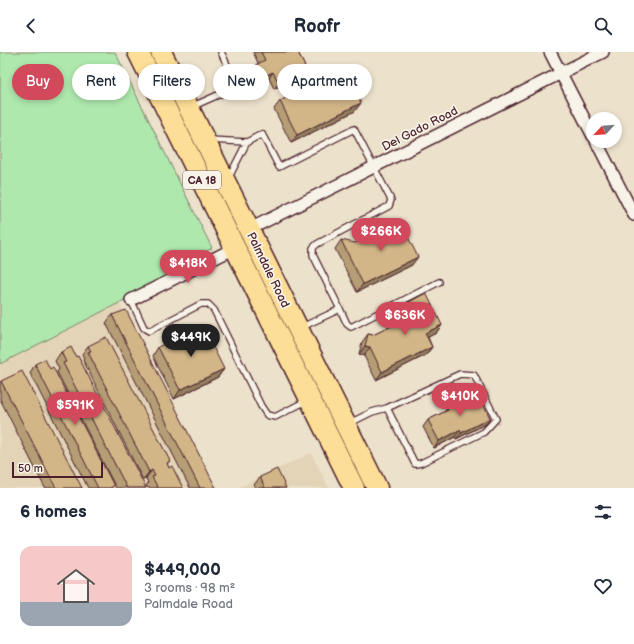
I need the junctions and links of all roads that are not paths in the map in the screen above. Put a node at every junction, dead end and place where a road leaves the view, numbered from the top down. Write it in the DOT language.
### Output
graph roads {
  1 [pos="138,52"];
  2 [pos="161,52"];
  3 [pos="221,52"];
  4 [pos="550,52"];
  5 [pos="604,52"];
  6 [pos="561,74"];
  7 [pos="189,108"];
  8 [pos="586,122"];
  9 [pos="205,140"];
  10 [pos="247,142"];
  11 [pos="600,148"];
  12 [pos="373,167"];
  13 [pos="226,182"];
  14 [pos="634,215"];
  15 [pos="248,230"];
  16 [pos="235,248"];
  17 [pos="439,282"];
  18 [pos="131,300"];
  19 [pos="340,309"];
  20 [pos="298,329"];
  21 [pos="310,399"];
  22 [pos="387,408"];
  23 [pos="346,425"];
  24 [pos="354,488"];
  25 [pos="377,488"];
  1 -- 16 [label="highway, Palmdale Road / CA 18"];
  2 -- 7 [label="highway, Palmdale Road / CA 18"];
  3 -- 7 [label="lane"];
  4 -- 6 [label="street"];
  5 -- 6 [label="street, Del Gado Road"];
  6 -- 8 [label="street"];
  6 -- 12 [label="street, Del Gado Road"];
  7 -- 9 [label="highway, Palmdale Road / CA 18"];
  9 -- 10 [label="lane"];
  9 -- 13 [label="highway, Palmdale Road / CA 18"];
  10 -- 12 [label="lane"];
  10 -- 13 [label="lane"];
  11 -- 14 [label="street"];
  12 -- 15 [label="street, Del Gado Road"];
  12 -- 19 [label="lane"];
  13 -- 15 [label="highway, Palmdale Road / CA 18"];
  15 -- 20 [label="highway, Palmdale Road / CA 18"];
  16 -- 18 [label="street"];
  16 -- 21 [label="highway, Palmdale Road / CA 18"];
  17 -- 19 [label="lane"];
  18 -- 21 [label="lane"];
  19 -- 20 [label="lane"];
  20 -- 23 [label="highway, Palmdale Road / CA 18"];
  21 -- 24 [label="highway, Palmdale Road / CA 18"];
  22 -- 22 [label="lane"];
  22 -- 23 [label="lane"];
  23 -- 25 [label="highway, Palmdale Road / CA 18"];
}
